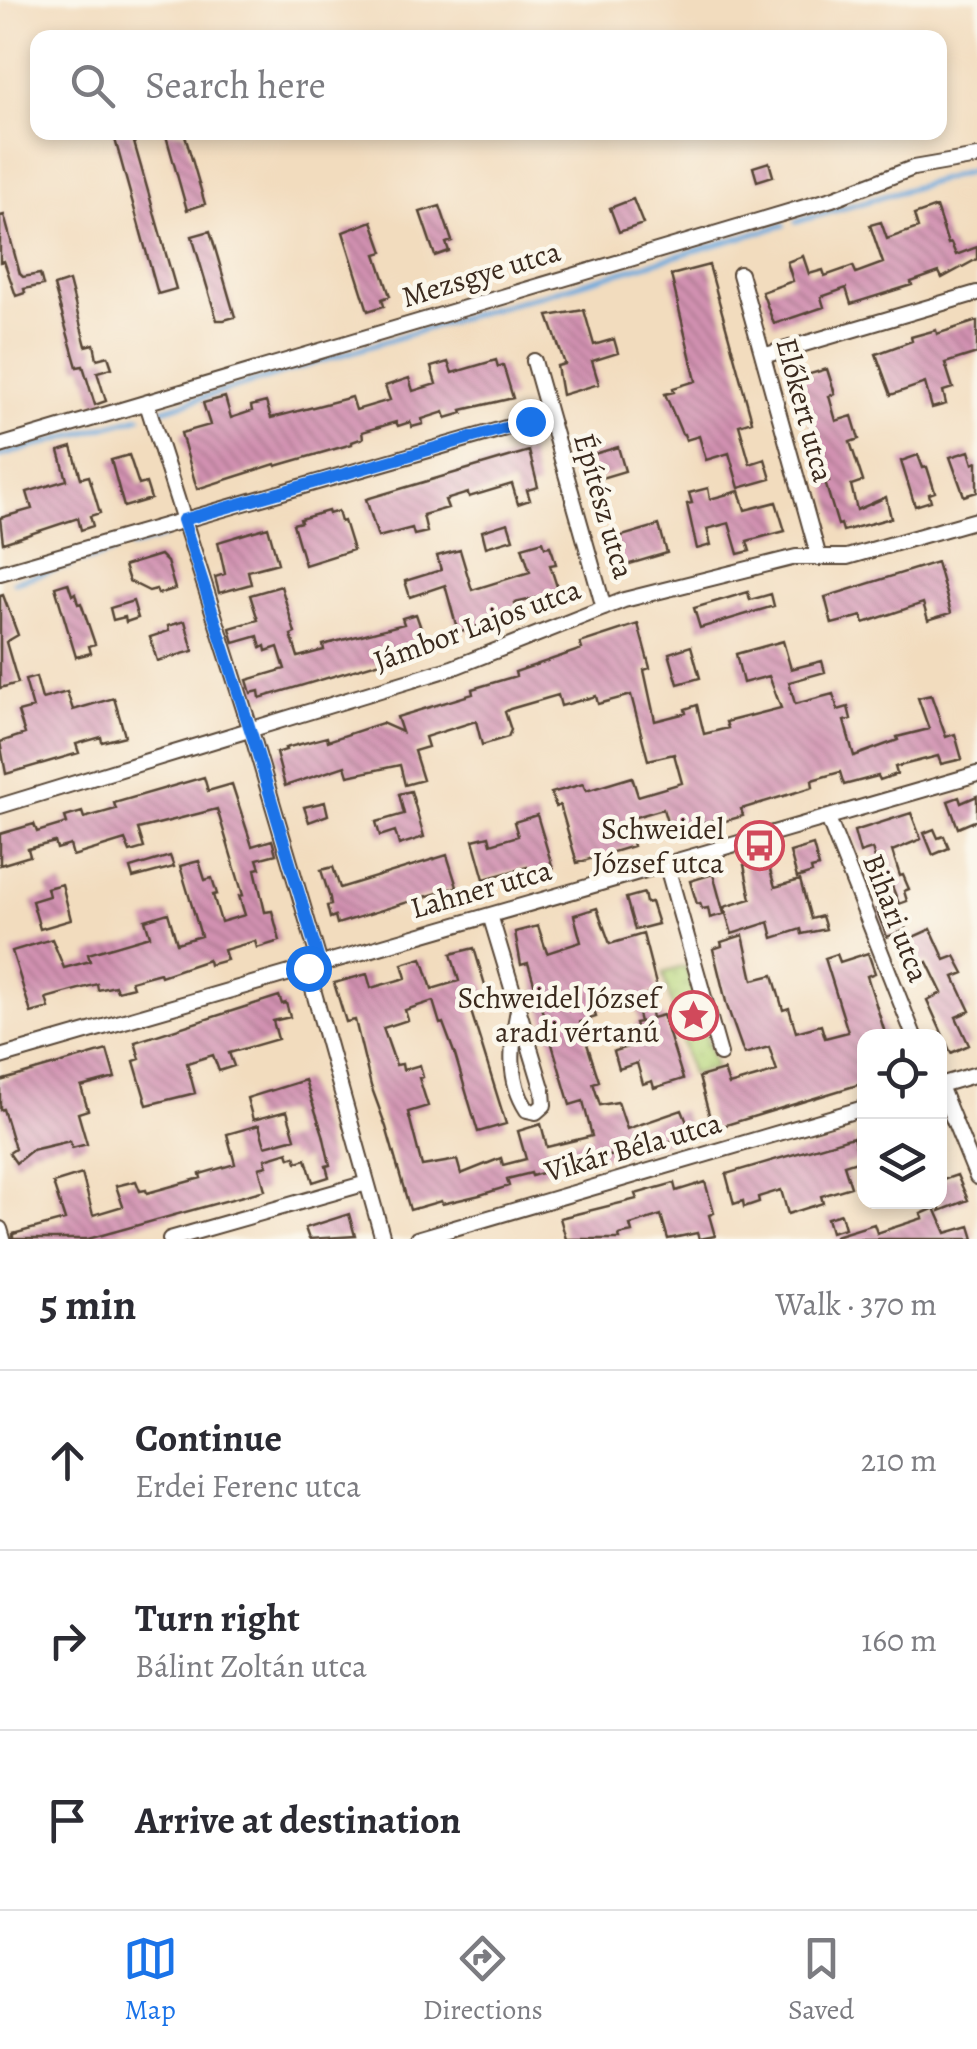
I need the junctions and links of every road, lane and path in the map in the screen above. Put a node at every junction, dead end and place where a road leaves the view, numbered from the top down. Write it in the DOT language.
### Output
graph roads {
  1 [pos="977,157"];
  2 [pos="740,274"];
  3 [pos="977,293"];
  4 [pos="763,356"];
  5 [pos="534,361"];
  6 [pos="147,404"];
  7 [pos="530,421"];
  8 [pos="0,446"];
  9 [pos="183,520"];
  10 [pos="977,520"];
  11 [pos="819,558"];
  12 [pos="0,573"];
  13 [pos="604,608"];
  14 [pos="251,731"];
  15 [pos="977,774"];
  16 [pos="0,806"];
  17 [pos="828,818"];
  18 [pos="666,863"];
  19 [pos="490,915"];
  20 [pos="314,966"];
  21 [pos="518,1010"];
  22 [pos="911,1029"];
  23 [pos="720,1054"];
  24 [pos="0,1057"];
  25 [pos="977,1074"];
  26 [pos="947,1084"];
  27 [pos="947,1103"];
  28 [pos="857,1110"];
  29 [pos="977,1177"];
  30 [pos="368,1183"];
  31 [pos="0,1228"];
  32 [pos="3,1239"];
  33 [pos="170,1239"];
  34 [pos="384,1239"];
  35 [pos="416,1239"];
  1 -- 6 [label="street, Mezsgye utca"];
  2 -- 4 [label="street, Előkert utca"];
  3 -- 4 [label="street"];
  4 -- 11 [label="street, Előkert utca"];
  5 -- 13 [label="street, Építész utca"];
  6 -- 8 [label="street, Mezsgye utca"];
  6 -- 9 [label="street"];
  7 -- 9 [label="street"];
  9 -- 12 [label="street"];
  9 -- 14 [label="street"];
  10 -- 11 [label="street, Jámbor Lajos utca"];
  11 -- 13 [label="street, Jámbor Lajos utca"];
  13 -- 14 [label="street, Jámbor Lajos utca"];
  14 -- 16 [label="street, Jámbor Lajos utca"];
  14 -- 20 [label="street"];
  15 -- 17 [label="street, Lahner utca"];
  17 -- 18 [label="street, Lahner utca"];
  17 -- 22 [label="street, Bihari utca"];
  18 -- 19 [label="street, Lahner utca"];
  18 -- 23 [label="street"];
  19 -- 20 [label="street, Lahner utca"];
  19 -- 21 [label="street"];
  20 -- 24 [label="street, Lahner utca"];
  20 -- 30 [label="street"];
  21 -- 21 [label="street"];
  25 -- 26 [label="street"];
  27 -- 29 [label="street"];
  28 -- 35 [label="street, Vikár Béla utca"];
  30 -- 33 [label="street"];
  30 -- 34 [label="street"];
  31 -- 32 [label="street"];
}
